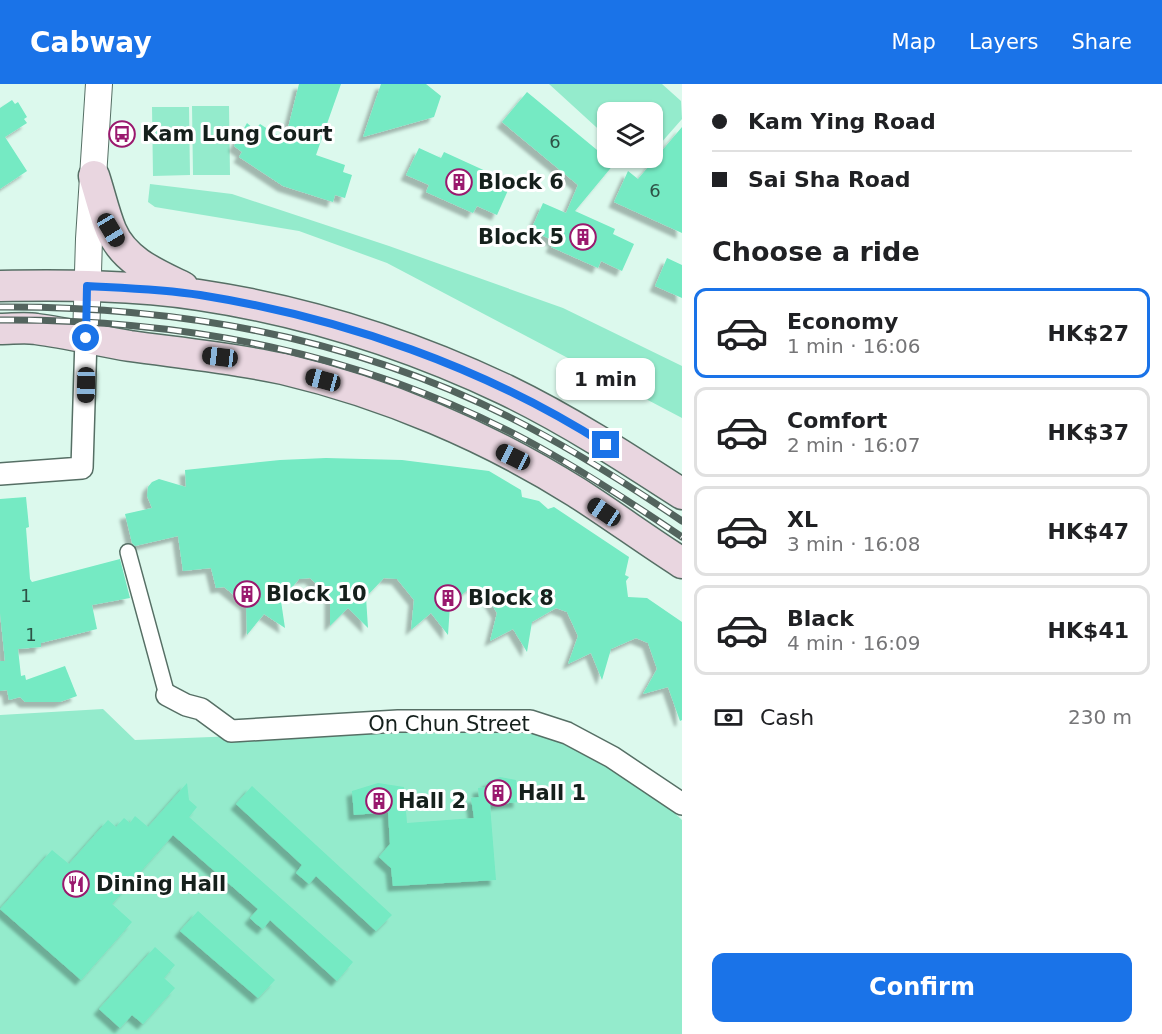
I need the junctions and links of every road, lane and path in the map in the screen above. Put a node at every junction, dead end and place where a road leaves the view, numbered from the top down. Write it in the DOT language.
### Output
graph roads {
  1 [pos="99,84"];
  2 [pos="94,176"];
  3 [pos="0,286"];
  4 [pos="87,286"];
  5 [pos="200,295"];
  6 [pos="0,329"];
  7 [pos="86,338"];
  8 [pos="0,474"];
  9 [pos="682,494"];
  10 [pos="128,552"];
  11 [pos="682,563"];
  12 [pos="167,695"];
  13 [pos="682,804"];
  1 -- 2 [label="street"];
  2 -- 4 [label="street"];
  2 -- 5 [label="main road"];
  3 -- 4 [label="main road"];
  4 -- 5 [label="main road"];
  4 -- 7 [label="street"];
  5 -- 9 [label="main road"];
  6 -- 7 [label="main road"];
  7 -- 8 [label="street"];
  7 -- 11 [label="main road"];
  10 -- 12 [label="street"];
  12 -- 13 [label="street, On Chun Street"];
}
